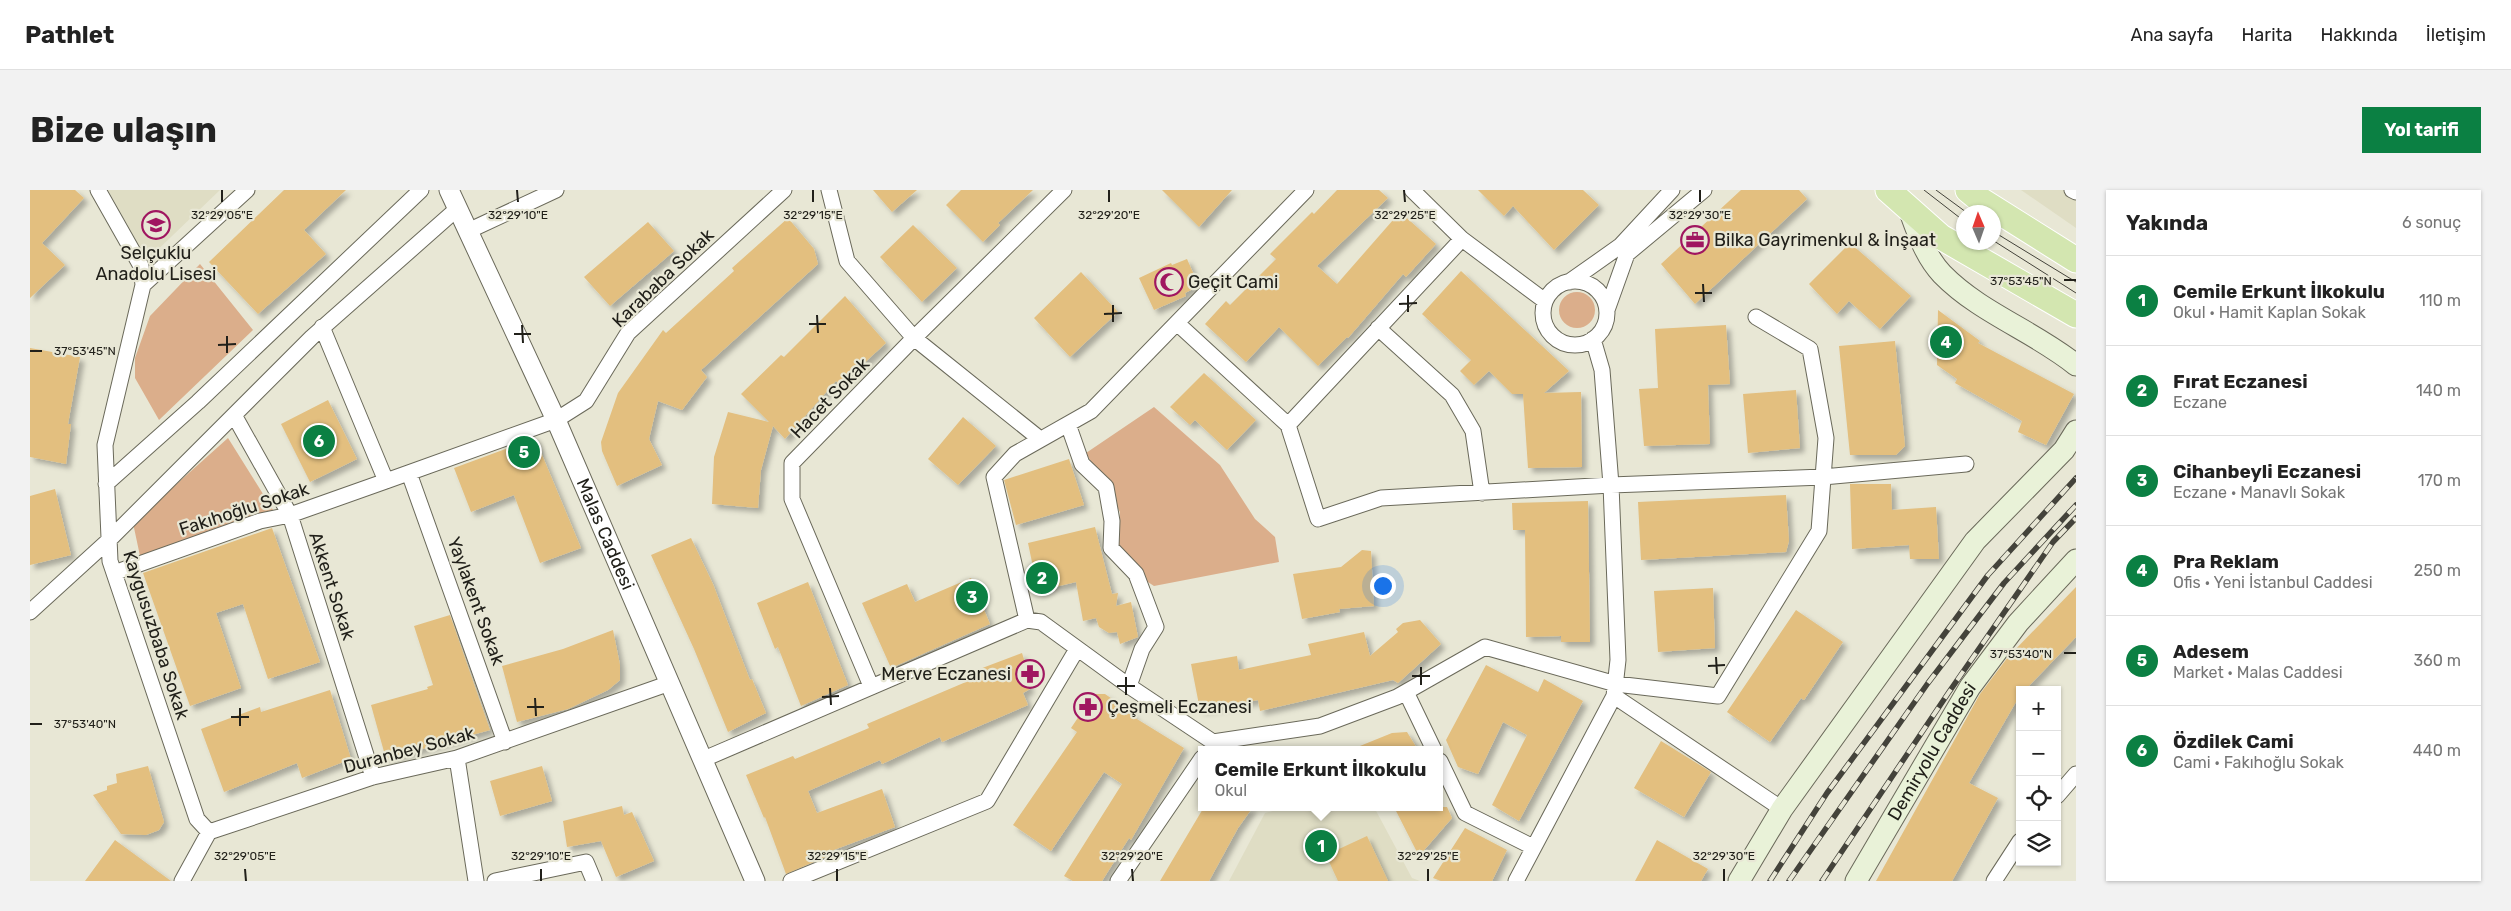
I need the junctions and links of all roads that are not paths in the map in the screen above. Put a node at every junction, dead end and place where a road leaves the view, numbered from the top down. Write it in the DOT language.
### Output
graph roads {
  1 [pos="98,190"];
  2 [pos="247,190"];
  3 [pos="421,190"];
  4 [pos="449,190"];
  5 [pos="556,190"];
  6 [pos="784,190"];
  7 [pos="829,190"];
  8 [pos="1064,190"];
  9 [pos="1306,190"];
  10 [pos="1412,190"];
  11 [pos="1672,190"];
  12 [pos="1704,190"];
  13 [pos="1888,190"];
  14 [pos="1968,190"];
  15 [pos="2072,190"];
  16 [pos="2076,192"];
  17 [pos="458,208"];
  18 [pos="1909,209"];
  19 [pos="468,231"];
  20 [pos="1462,239"];
  21 [pos="2076,260"];
  22 [pos="1569,282"];
  23 [pos="143,286"];
  24 [pos="1545,301"];
  25 [pos="1607,310"];
  26 [pos="2076,315"];
  27 [pos="1756,317"];
  28 [pos="1178,324"];
  29 [pos="322,327"];
  30 [pos="1378,328"];
  31 [pos="914,338"];
  32 [pos="1593,338"];
  33 [pos="2076,365"];
  34 [pos="234,415"];
  35 [pos="556,420"];
  36 [pos="1068,424"];
  37 [pos="1288,425"];
  38 [pos="2076,431"];
  39 [pos="1040,440"];
  40 [pos="1966,464"];
  41 [pos="409,473"];
  42 [pos="1823,477"];
  43 [pos="386,481"];
  44 [pos="106,484"];
  45 [pos="1611,485"];
  46 [pos="1482,492"];
  47 [pos="290,515"];
  48 [pos="109,540"];
  49 [pos="2076,560"];
  50 [pos="114,573"];
  51 [pos="30,612"];
  52 [pos="1027,620"];
  53 [pos="1077,648"];
  54 [pos="670,683"];
  55 [pos="871,686"];
  56 [pos="1129,686"];
  57 [pos="1615,690"];
  58 [pos="1406,692"];
  59 [pos="505,742"];
  60 [pos="1211,746"];
  61 [pos="1432,746"];
  62 [pos="457,758"];
  63 [pos="704,759"];
  64 [pos="1198,764"];
  65 [pos="1443,767"];
  66 [pos="2076,774"];
  67 [pos="373,777"];
  68 [pos="2061,791"];
  69 [pos="1782,809"];
  70 [pos="210,832"];
  71 [pos="2016,847"];
  72 [pos="1533,848"];
  73 [pos="182,881"];
  74 [pos="476,881"];
  75 [pos="496,881"];
  76 [pos="594,881"];
  77 [pos="755,881"];
  78 [pos="791,881"];
  79 [pos="1118,881"];
  80 [pos="1516,881"];
  81 [pos="1739,881"];
  82 [pos="1856,881"];
  83 [pos="1994,881"];
  1 -- 23 [label="street"];
  2 -- 23 [label="street"];
  3 -- 44 [label="street"];
  4 -- 17 [label="street, Malas Caddesi"];
  5 -- 19 [label="street"];
  6 -- 35 [label="street, Karababa Sokak"];
  7 -- 31 [label="street"];
  8 -- 31 [label="street, Hacet Sokak"];
  9 -- 28 [label="street"];
  10 -- 20 [label="street"];
  11 -- 22 [label="street"];
  12 -- 25 [label="street"];
  13 -- 18 [label="main road"];
  14 -- 21 [label="main road"];
  15 -- 16 [label="street"];
  17 -- 19 [label="street, Malas Caddesi"];
  17 -- 29 [label="street"];
  18 -- 26 [label="main road"];
  18 -- 33 [label="main road"];
  19 -- 35 [label="street, Malas Caddesi"];
  20 -- 24 [label="street"];
  20 -- 30 [label="street"];
  22 -- 24 [label="street"];
  22 -- 25 [label="street"];
  23 -- 44 [label="street, Kaygusuzbaba Sokak"];
  24 -- 32 [label="street"];
  25 -- 32 [label="street"];
  27 -- 42 [label="street"];
  28 -- 36 [label="street"];
  28 -- 37 [label="street"];
  29 -- 34 [label="street"];
  29 -- 43 [label="street"];
  30 -- 37 [label="street"];
  30 -- 46 [label="street"];
  31 -- 39 [label="street"];
  31 -- 55 [label="street, Hacet Sokak"];
  32 -- 45 [label="street"];
  34 -- 47 [label="street, Akkent Sokak"];
  34 -- 48 [label="street"];
  35 -- 41 [label="street, Karababa Sokak"];
  35 -- 54 [label="street, Malas Caddesi"];
  36 -- 39 [label="street"];
  36 -- 56 [label="street"];
  37 -- 46 [label="street"];
  38 -- 69 [label="main road"];
  39 -- 52 [label="street"];
  40 -- 42 [label="street"];
  41 -- 43 [label="street, Fakıhoğlu Sokak"];
  41 -- 59 [label="street, Yaylakent Sokak"];
  42 -- 45 [label="street"];
  42 -- 57 [label="street"];
  43 -- 47 [label="street, Fakıhoğlu Sokak"];
  44 -- 48 [label="street, Kaygusuzbaba Sokak"];
  45 -- 46 [label="street"];
  45 -- 57 [label="street"];
  47 -- 50 [label="street, Fakıhoğlu Sokak"];
  47 -- 67 [label="street, Akkent Sokak"];
  48 -- 50 [label="street, Kaygusuzbaba Sokak"];
  48 -- 51 [label="street"];
  49 -- 82 [label="main road, Demiryolu Caddesi"];
  50 -- 70 [label="street, Kaygusuzbaba Sokak"];
  52 -- 53 [label="street"];
  52 -- 55 [label="street"];
  53 -- 56 [label="street"];
  53 -- 78 [label="street"];
  54 -- 59 [label="street, Duranbey Sokak"];
  54 -- 63 [label="street, Malas Caddesi"];
  55 -- 63 [label="street"];
  56 -- 60 [label="street"];
  57 -- 58 [label="street"];
  57 -- 69 [label="street"];
  57 -- 72 [label="street"];
  58 -- 60 [label="street"];
  58 -- 61 [label="street"];
  59 -- 62 [label="street, Duranbey Sokak"];
  62 -- 67 [label="street, Duranbey Sokak"];
  62 -- 74 [label="street"];
  63 -- 77 [label="street, Malas Caddesi"];
  64 -- 79 [label="street"];
  65 -- 72 [label="street"];
  66 -- 68 [label="street"];
  67 -- 70 [label="street, Duranbey Sokak"];
  69 -- 81 [label="main road"];
  70 -- 73 [label="street"];
  71 -- 83 [label="street"];
  72 -- 80 [label="street"];
  75 -- 76 [label="street"];
}
